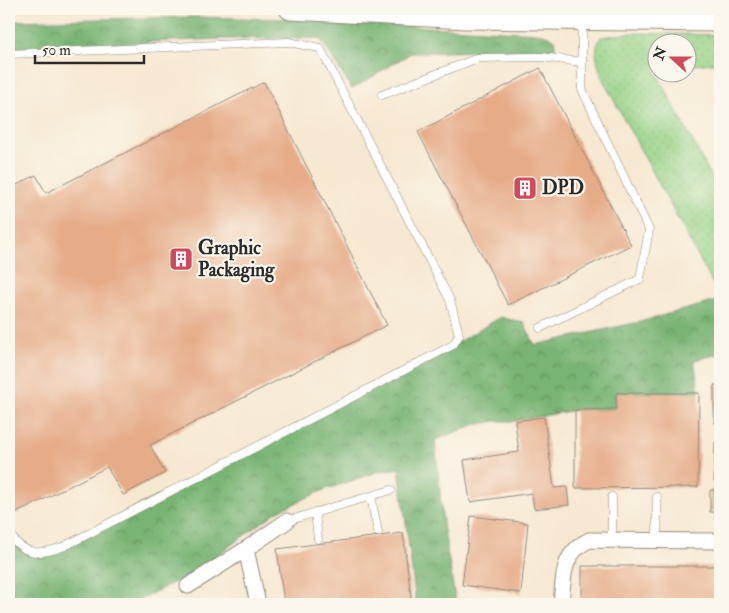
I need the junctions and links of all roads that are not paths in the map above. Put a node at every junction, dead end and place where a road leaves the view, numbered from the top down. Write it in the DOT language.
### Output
graph roads {
  1 [pos="290,9"];
  2 [pos="466,14"];
  3 [pos="672,14"];
  4 [pos="582,21"];
  5 [pos="720,21"];
  6 [pos="9,54"];
  7 [pos="582,62"];
  8 [pos="382,95"];
  9 [pos="540,328"];
  10 [pos="392,490"];
  11 [pos="371,497"];
  12 [pos="657,497"];
  13 [pos="612,498"];
  14 [pos="315,512"];
  15 [pos="287,521"];
  16 [pos="378,532"];
  17 [pos="9,533"];
  18 [pos="318,539"];
  19 [pos="612,540"];
  20 [pos="657,540"];
  21 [pos="720,541"];
  22 [pos="246,549"];
  23 [pos="188,586"];
  24 [pos="258,604"];
  25 [pos="561,604"];
  1 -- 2 [label="street"];
  2 -- 4 [label="street"];
  3 -- 4 [label="street"];
  3 -- 5 [label="street"];
  4 -- 7 [label="lane"];
  6 -- 17 [label="lane"];
  7 -- 8 [label="lane"];
  7 -- 9 [label="lane"];
  10 -- 11 [label="lane"];
  11 -- 14 [label="lane"];
  11 -- 16 [label="lane"];
  12 -- 20 [label="lane"];
  13 -- 19 [label="lane"];
  14 -- 15 [label="lane"];
  14 -- 18 [label="lane"];
  15 -- 22 [label="street"];
  19 -- 20 [label="street"];
  19 -- 25 [label="street"];
  20 -- 21 [label="street"];
  22 -- 23 [label="street"];
  22 -- 24 [label="street"];
}
